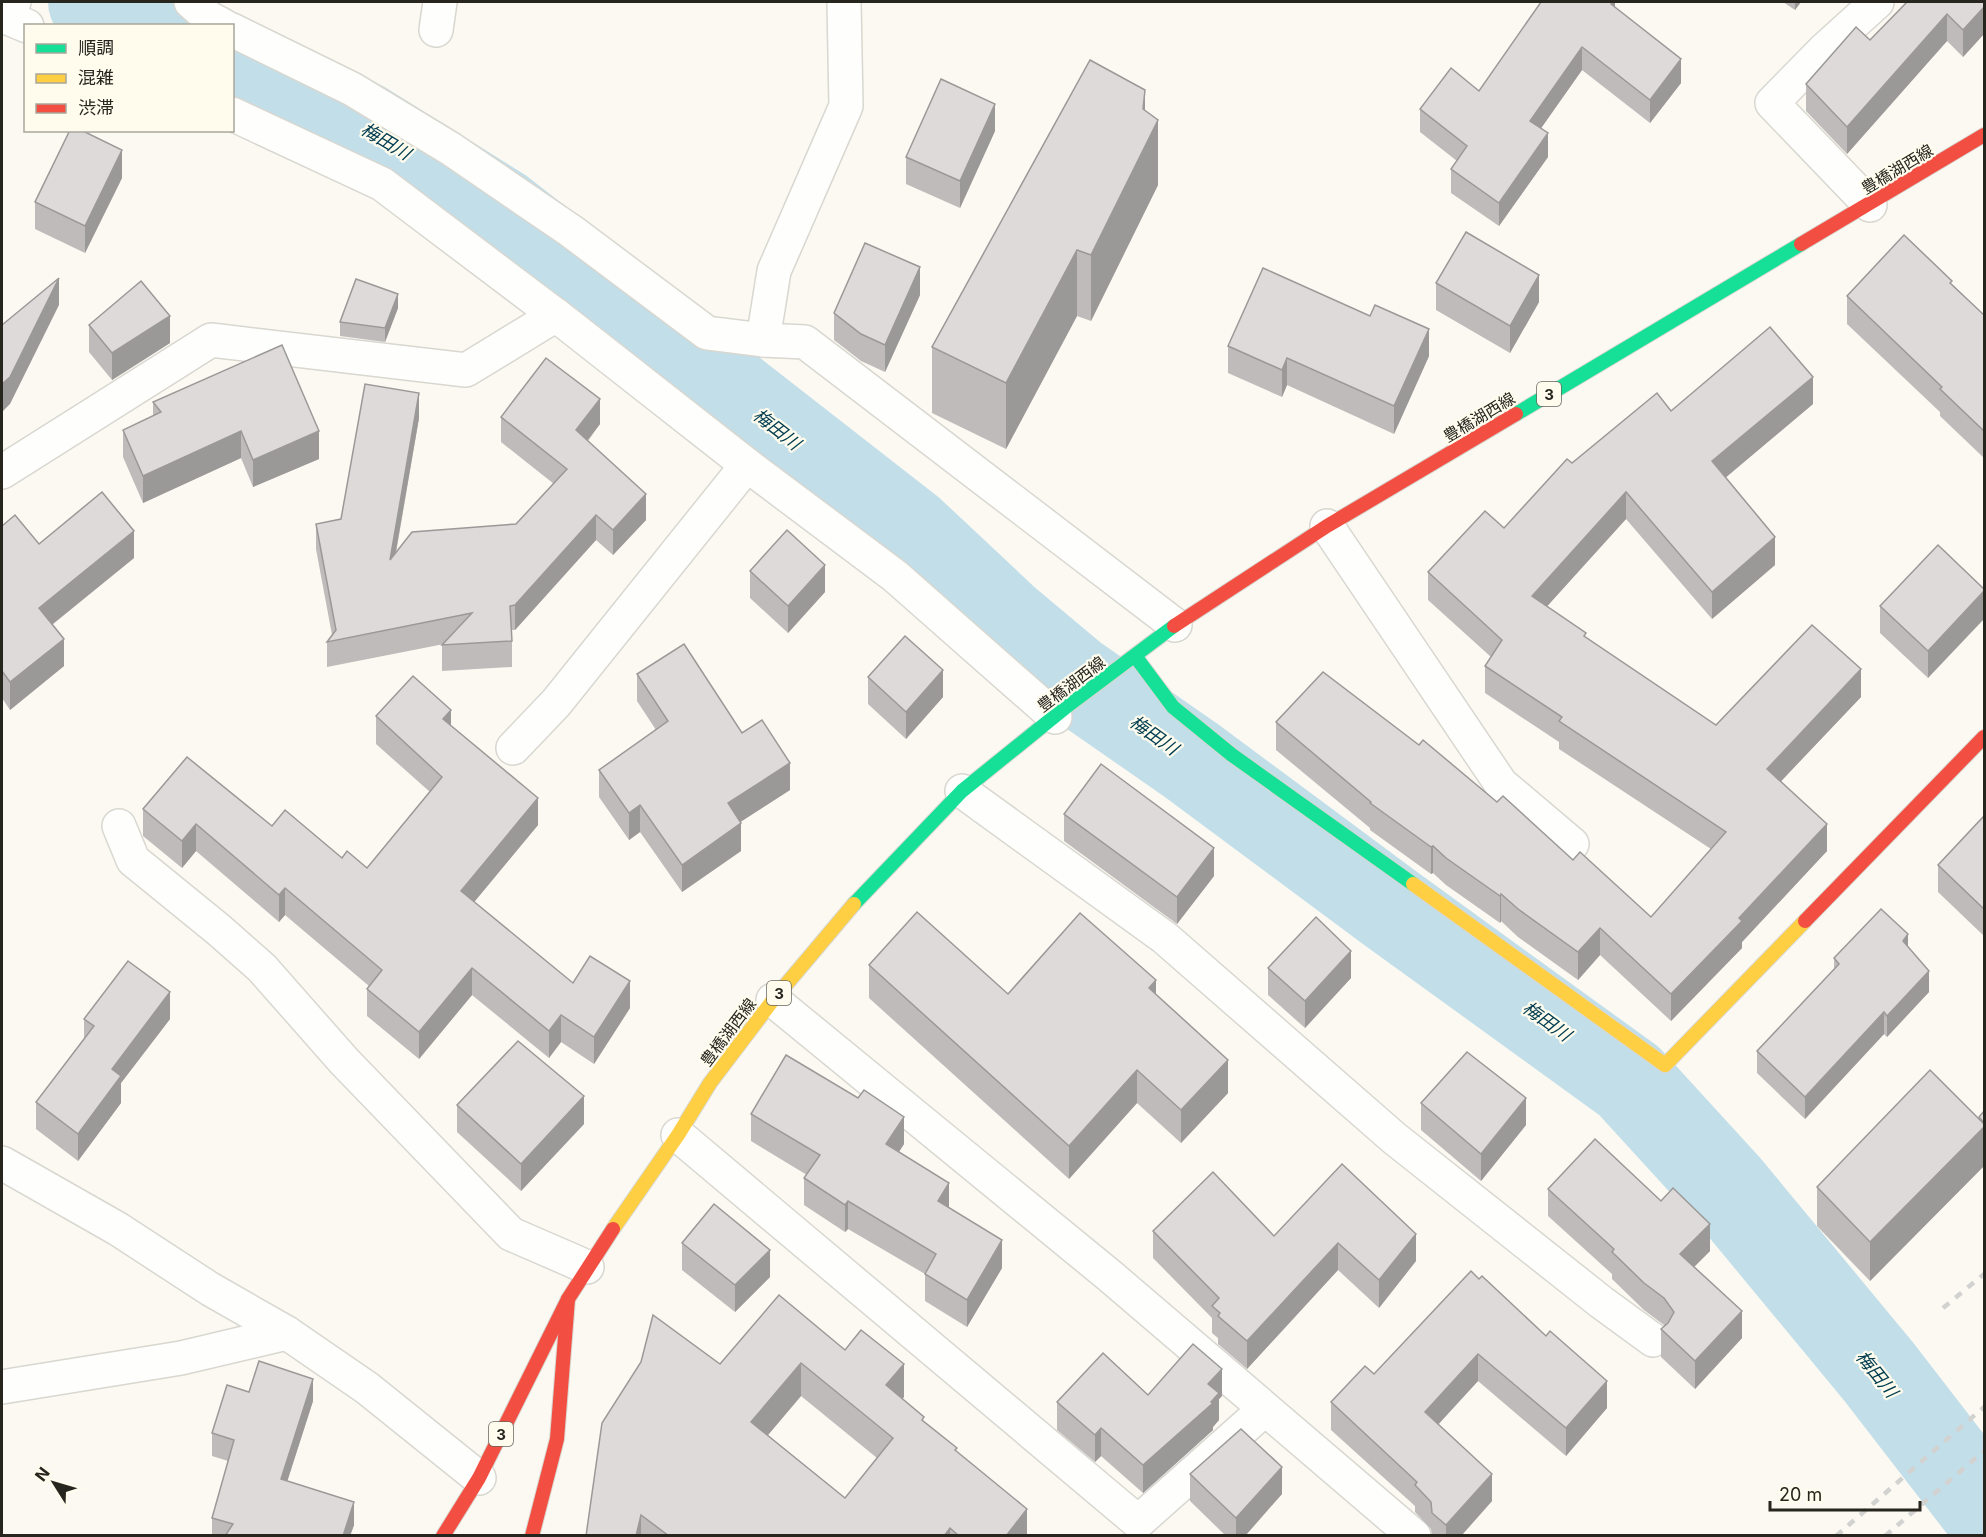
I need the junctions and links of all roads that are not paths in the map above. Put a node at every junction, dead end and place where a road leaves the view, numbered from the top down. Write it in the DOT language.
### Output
graph roads {
  1 [pos="191,2"];
  2 [pos="844,2"];
  3 [pos="1877,2"];
  4 [pos="220,24"];
  5 [pos="234,31"];
  6 [pos="234,115"];
  7 [pos="1984,135"];
  8 [pos="1869,205"];
  9 [pos="556,315"];
  10 [pos="763,340"];
  11 [pos="747,465"];
  12 [pos="2,472"];
  13 [pos="1327,526"];
  14 [pos="1175,625"];
  15 [pos="1135,656"];
  16 [pos="1061,712"];
  17 [pos="1984,737"];
  18 [pos="513,748"];
  19 [pos="962,791"];
  20 [pos="119,826"];
  21 [pos="1572,844"];
  22 [pos="773,1000"];
  23 [pos="678,1135"];
  24 [pos="2,1163"];
  25 [pos="587,1267"];
  26 [pos="568,1299"];
  27 [pos="287,1333"];
  28 [pos="1653,1340"];
  29 [pos="2,1388"];
  30 [pos="1265,1409"];
  31 [pos="479,1478"];
  32 [pos="443,1536"];
  33 [pos="532,1536"];
  34 [pos="1414,1536"];
  1 -- 4 [label="street"];
  2 -- 10 [label="street"];
  3 -- 8 [label="street"];
  5 -- 10 [label="street"];
  6 -- 9 [label="street"];
  7 -- 8 [label="main road, 豊橋湖西線 / 3"];
  8 -- 13 [label="main road, 豊橋湖西線 / 3"];
  9 -- 11 [label="street"];
  9 -- 12 [label="street"];
  10 -- 14 [label="street"];
  11 -- 16 [label="street"];
  11 -- 18 [label="street"];
  13 -- 14 [label="main road, 豊橋湖西線 / 3"];
  13 -- 21 [label="street"];
  14 -- 15 [label="main road, 豊橋湖西線 / 3"];
  15 -- 16 [label="main road, 豊橋湖西線 / 3"];
  15 -- 17 [label="main road"];
  16 -- 19 [label="main road, 豊橋湖西線 / 3"];
  19 -- 22 [label="main road, 豊橋湖西線 / 3"];
  19 -- 28 [label="street"];
  20 -- 25 [label="street"];
  22 -- 23 [label="main road, 豊橋湖西線 / 3"];
  22 -- 30 [label="street"];
  23 -- 25 [label="main road, 豊橋湖西線 / 3"];
  23 -- 30 [label="street"];
  24 -- 27 [label="street"];
  25 -- 26 [label="main road, 豊橋湖西線 / 3"];
  26 -- 31 [label="main road, 豊橋湖西線 / 3"];
  26 -- 33 [label="main road"];
  27 -- 29 [label="street"];
  27 -- 31 [label="street"];
  30 -- 34 [label="street"];
  31 -- 32 [label="main road, 豊橋湖西線 / 3"];
}
